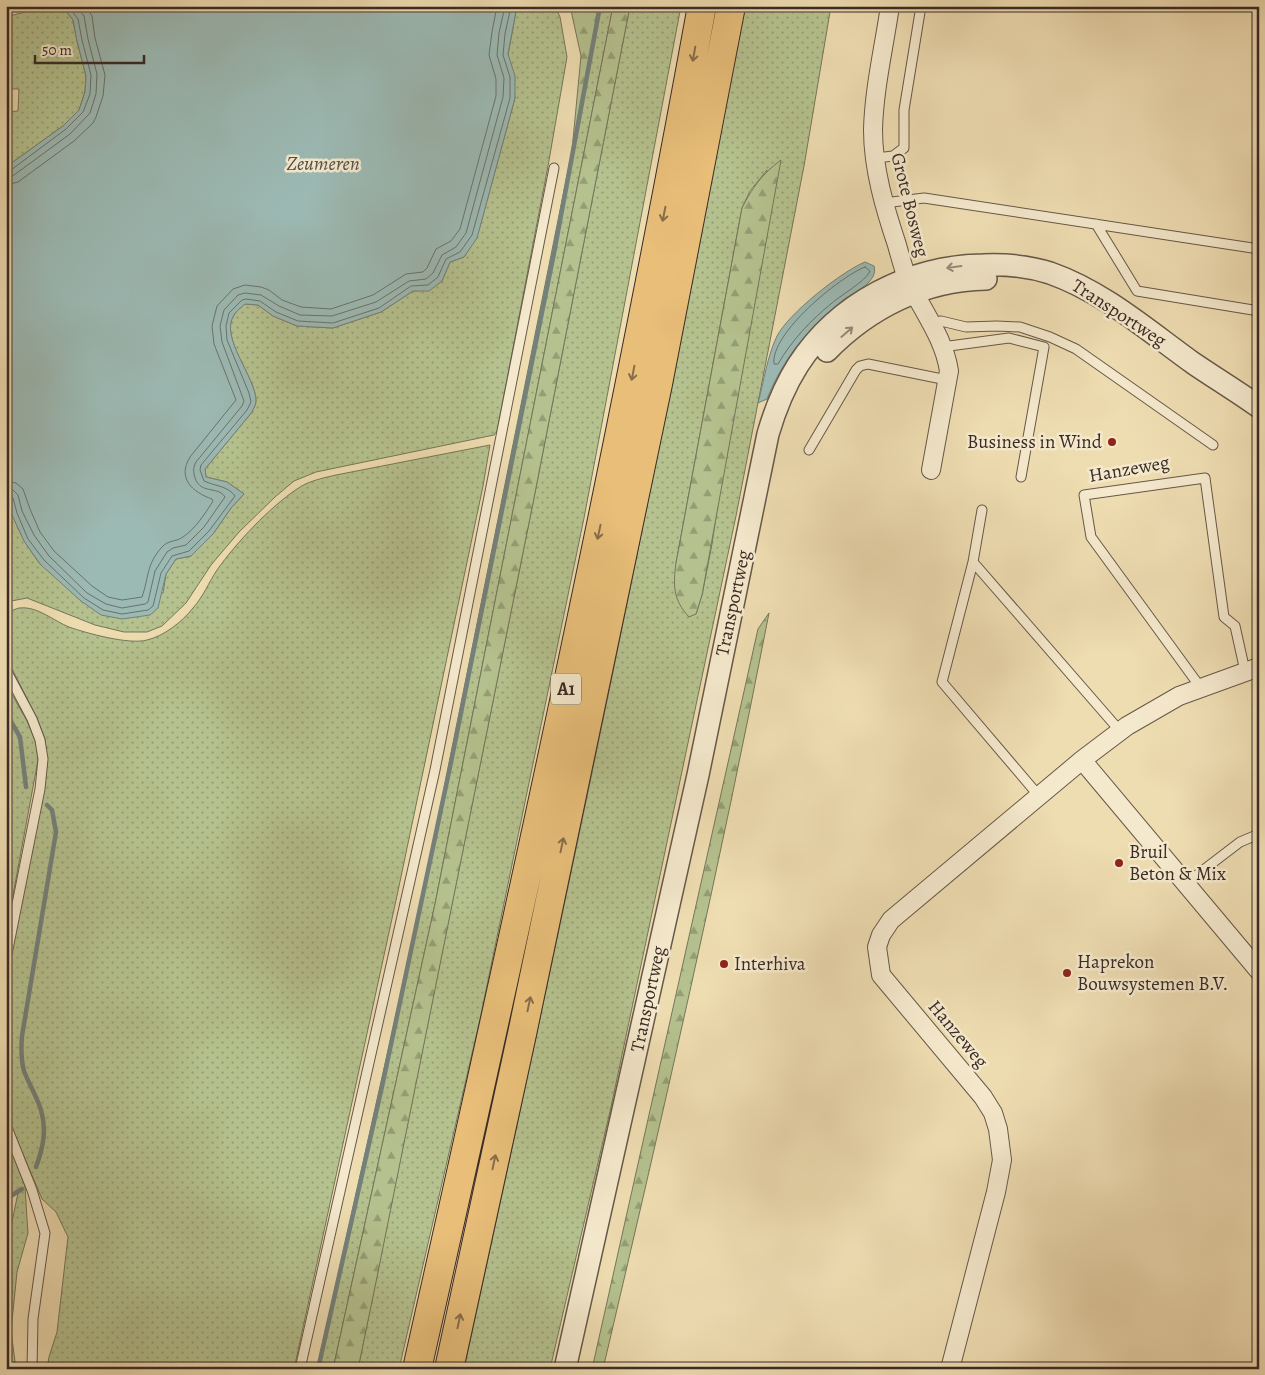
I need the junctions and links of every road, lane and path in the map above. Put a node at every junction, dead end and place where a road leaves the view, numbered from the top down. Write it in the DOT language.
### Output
graph roads {
  1 [pos="702,6"];
  2 [pos="731,6"];
  3 [pos="890,6"];
  4 [pos="921,6"];
  5 [pos="876,158"];
  6 [pos="554,168"];
  7 [pos="884,203"];
  8 [pos="1096,224"];
  9 [pos="1259,249"];
  10 [pos="911,285"];
  11 [pos="1259,311"];
  12 [pos="931,323"];
  13 [pos="942,347"];
  14 [pos="947,380"];
  15 [pos="1259,407"];
  16 [pos="1259,419"];
  17 [pos="1213,445"];
  18 [pos="809,450"];
  19 [pos="931,470"];
  20 [pos="1021,477"];
  21 [pos="982,510"];
  22 [pos="973,562"];
  23 [pos="1252,669"];
  24 [pos="6,670"];
  25 [pos="1201,688"];
  26 [pos="1120,731"];
  27 [pos="1082,760"];
  28 [pos="1039,796"];
  29 [pos="1259,834"];
  30 [pos="1185,884"];
  31 [pos="6,959"];
  32 [pos="1259,971"];
  33 [pos="6,1124"];
  34 [pos="32,1369"];
  35 [pos="300,1369"];
  36 [pos="417,1369"];
  37 [pos="449,1369"];
  38 [pos="565,1369"];
  39 [pos="576,1369"];
  40 [pos="950,1369"];
  1 -- 36 [label="highway, A1, one-way"];
  37 -- 2 [label="highway, A1, one-way"];
  3 -- 5 [label="street, Grote Bosweg"];
  4 -- 5 [label="lane"];
  5 -- 7 [label="street, Grote Bosweg"];
  6 -- 35 [label="lane"];
  7 -- 8 [label="lane"];
  7 -- 10 [label="street, Grote Bosweg"];
  8 -- 9 [label="lane"];
  8 -- 11 [label="lane"];
  10 -- 12 [label="street"];
  15 -- 10 [label="street, Transportweg, one-way"];
  10 -- 16 [label="street, Transportweg"];
  10 -- 38 [label="street, Transportweg"];
  39 -- 10 [label="street, Transportweg, one-way"];
  12 -- 13 [label="street"];
  12 -- 17 [label="lane"];
  13 -- 14 [label="street"];
  13 -- 20 [label="lane"];
  14 -- 18 [label="lane"];
  14 -- 19 [label="street"];
  21 -- 22 [label="lane"];
  22 -- 26 [label="lane"];
  22 -- 28 [label="lane"];
  23 -- 25 [label="street, Hanzeweg"];
  23 -- 25 [label="lane, Hanzeweg"];
  24 -- 31 [label="lane"];
  25 -- 26 [label="street, Hanzeweg"];
  26 -- 27 [label="street, Hanzeweg"];
  27 -- 28 [label="street, Hanzeweg"];
  27 -- 30 [label="street"];
  28 -- 40 [label="street, Hanzeweg"];
  29 -- 30 [label="lane"];
  30 -- 32 [label="street"];
  33 -- 34 [label="lane"];
}
